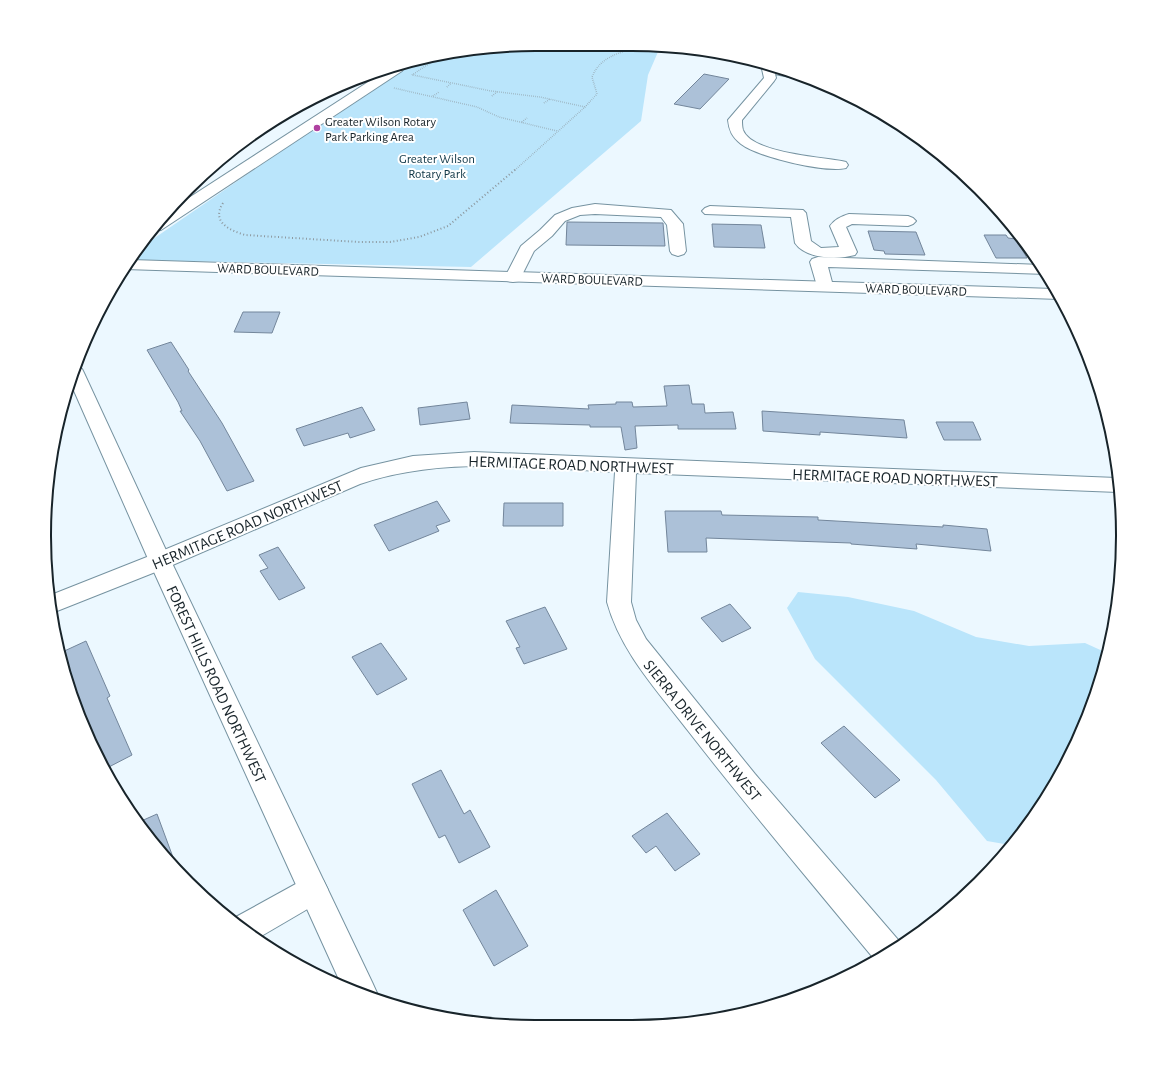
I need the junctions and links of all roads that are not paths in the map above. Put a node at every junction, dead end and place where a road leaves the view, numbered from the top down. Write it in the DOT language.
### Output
graph roads {
  1 [pos="768,71"];
  2 [pos="388,75"];
  3 [pos="841,165"];
  4 [pos="710,211"];
  5 [pos="170,217"];
  6 [pos="908,221"];
  7 [pos="678,251"];
  8 [pos="818,257"];
  9 [pos="134,265"];
  10 [pos="1036,270"];
  11 [pos="513,277"];
  12 [pos="825,286"];
  13 [pos="1051,294"];
  14 [pos="78,379"];
  15 [pos="626,467"];
  16 [pos="1113,485"];
  17 [pos="160,561"];
  18 [pos="56,603"];
  19 [pos="313,890"];
  20 [pos="250,926"];
  21 [pos="884,949"];
  22 [pos="357,986"];
  1 -- 3 [label="street"];
  2 -- 5 [label="street"];
  4 -- 8 [label="street"];
  6 -- 8 [label="street"];
  7 -- 11 [label="street"];
  8 -- 10 [label="street"];
  8 -- 12 [label="street"];
  9 -- 11 [label="street, WARD BOULEVARD"];
  11 -- 12 [label="street, WARD BOULEVARD"];
  12 -- 13 [label="street, WARD BOULEVARD"];
  14 -- 17 [label="street, FOREST HILLS ROAD NORTHWEST"];
  15 -- 16 [label="street, HERMITAGE ROAD NORTHWEST"];
  15 -- 17 [label="street, HERMITAGE ROAD NORTHWEST"];
  15 -- 21 [label="street, SIERRA DRIVE NORTHWEST"];
  17 -- 18 [label="street, HERMITAGE ROAD NORTHWEST"];
  17 -- 19 [label="street, FOREST HILLS ROAD NORTHWEST"];
  19 -- 20 [label="street"];
  19 -- 22 [label="street, FOREST HILLS ROAD NORTHWEST"];
}
